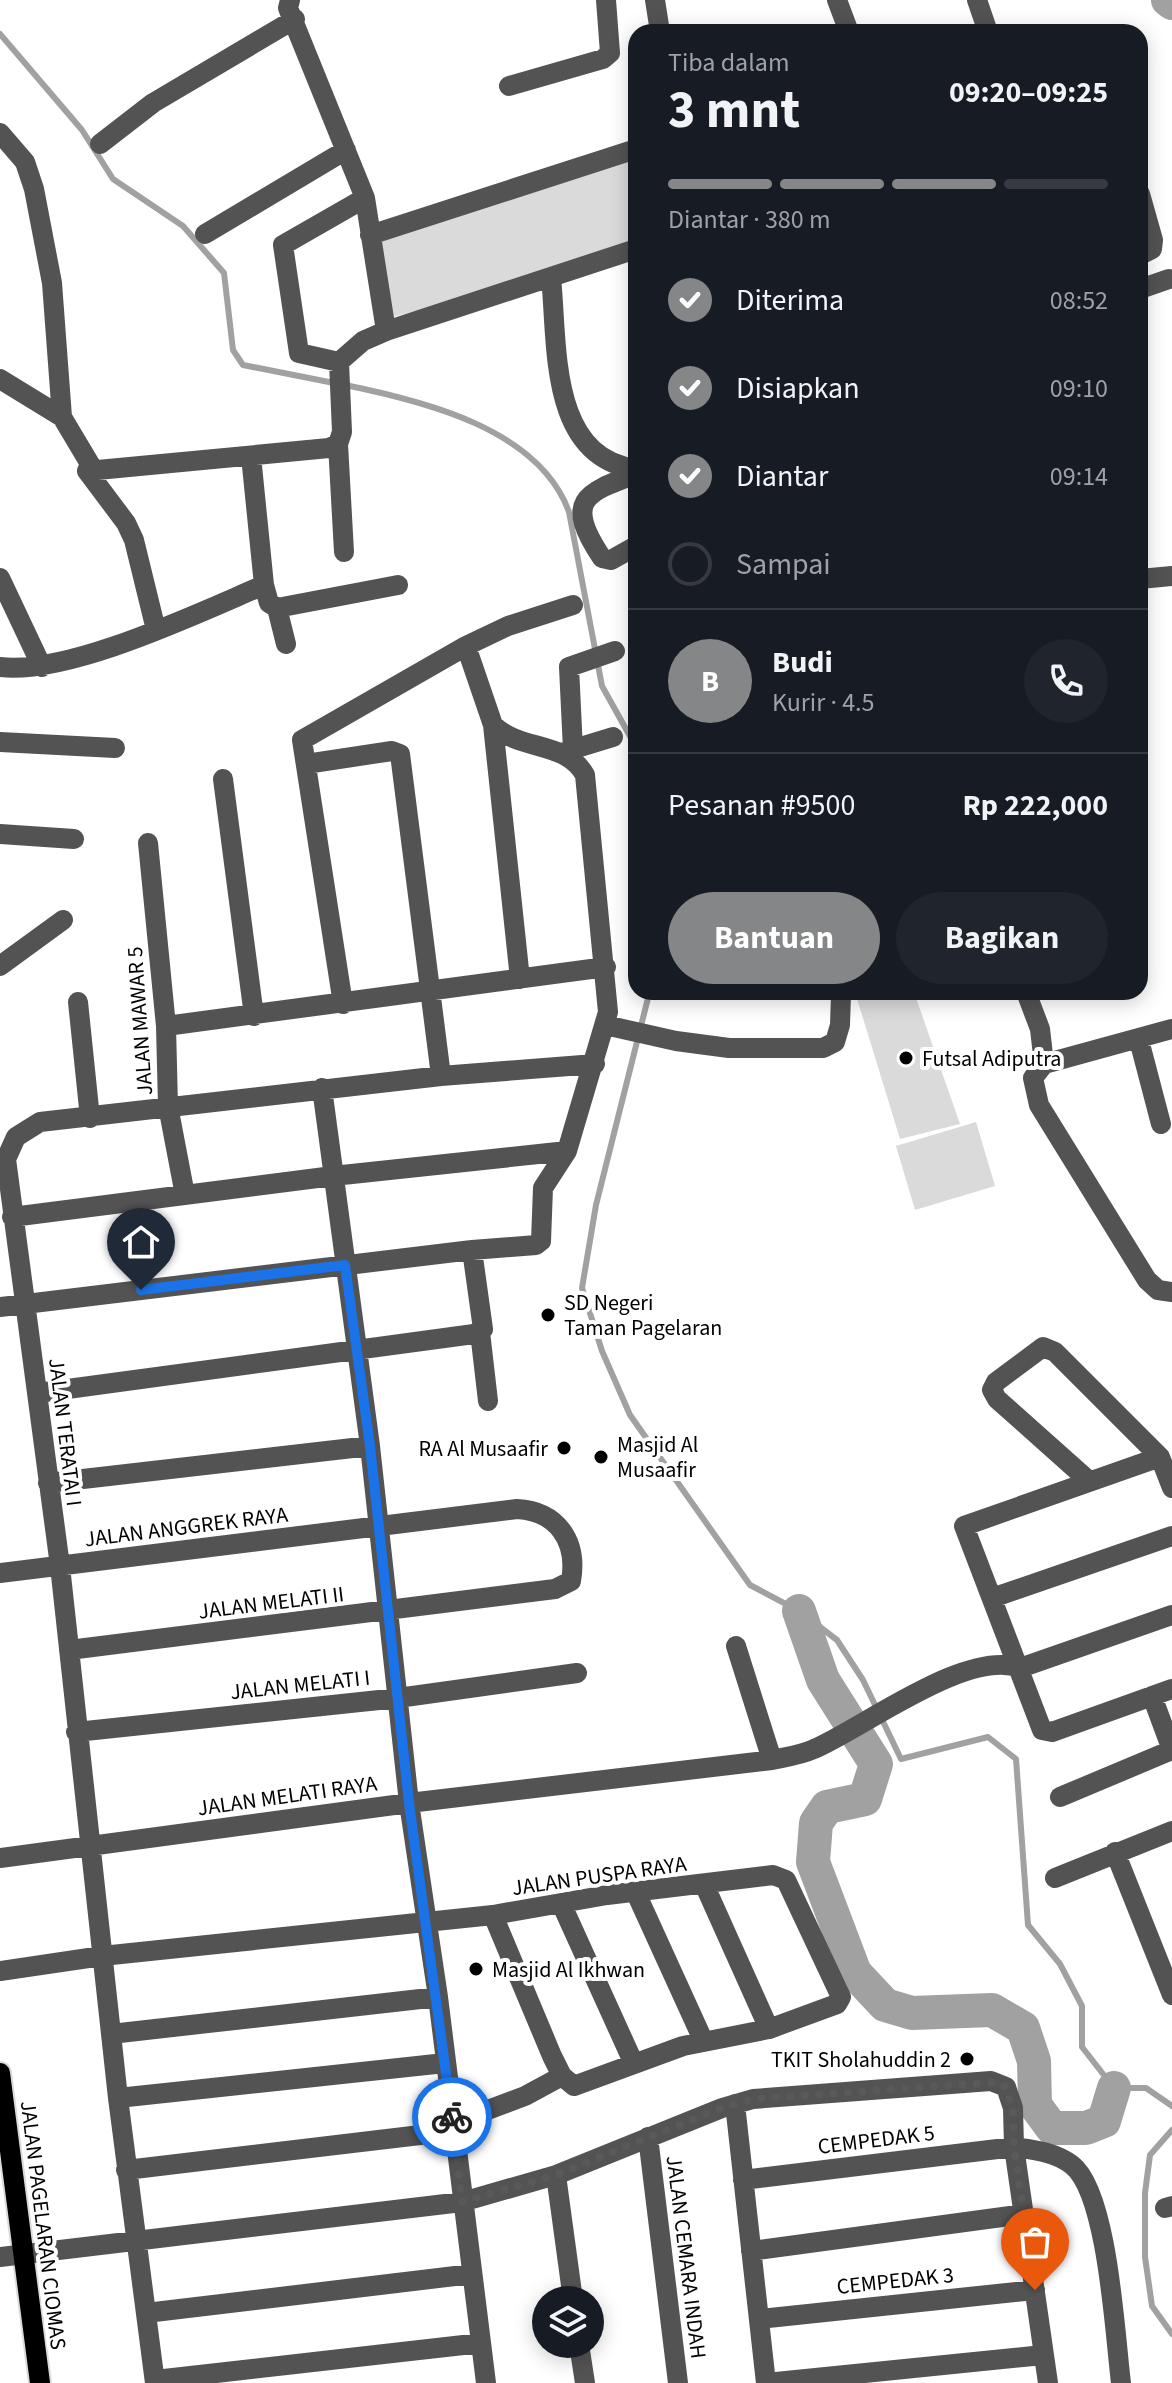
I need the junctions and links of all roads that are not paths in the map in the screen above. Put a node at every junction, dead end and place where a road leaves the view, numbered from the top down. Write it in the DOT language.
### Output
graph roads {
  1 [pos="606,0"];
  2 [pos="655,0"];
  3 [pos="837,0"];
  4 [pos="977,0"];
  5 [pos="292,10"];
  6 [pos="659,24"];
  7 [pos="846,24"];
  8 [pos="985,24"];
  9 [pos="509,86"];
  10 [pos="0,133"];
  11 [pos="100,144"];
  12 [pos="346,150"];
  13 [pos="628,152"];
  14 [pos="365,198"];
  15 [pos="1148,222"];
  16 [pos="205,234"];
  17 [pos="370,235"];
  18 [pos="1148,251"];
  19 [pos="628,252"];
  20 [pos="551,277"];
  21 [pos="1169,279"];
  22 [pos="1148,286"];
  23 [pos="386,331"];
  24 [pos="339,366"];
  25 [pos="0,379"];
  26 [pos="62,417"];
  27 [pos="338,444"];
  28 [pos="251,456"];
  29 [pos="628,468"];
  30 [pos="87,471"];
  31 [pos="628,475"];
  32 [pos="628,550"];
  33 [pos="344,552"];
  34 [pos="1172,576"];
  35 [pos="0,578"];
  36 [pos="1148,578"];
  37 [pos="264,585"];
  38 [pos="398,585"];
  39 [pos="573,605"];
  40 [pos="277,608"];
  41 [pos="156,630"];
  42 [pos="286,644"];
  43 [pos="466,646"];
  44 [pos="608,653"];
  45 [pos="0,667"];
  46 [pos="42,667"];
  47 [pos="493,725"];
  48 [pos="613,737"];
  49 [pos="0,742"];
  50 [pos="115,748"];
  51 [pos="568,751"];
  52 [pos="306,764"];
  53 [pos="223,779"];
  54 [pos="0,834"];
  55 [pos="74,839"];
  56 [pos="148,843"];
  57 [pos="63,920"];
  58 [pos="0,966"];
  59 [pos="606,967"];
  60 [pos="520,979"];
  61 [pos="429,991"];
  62 [pos="841,1000"];
  63 [pos="1029,1000"];
  64 [pos="78,1002"];
  65 [pos="343,1004"];
  66 [pos="254,1016"];
  67 [pos="605,1025"];
  68 [pos="166,1026"];
  69 [pos="1172,1029"];
  70 [pos="1139,1040"];
  71 [pos="595,1064"];
  72 [pos="1044,1064"];
  73 [pos="441,1076"];
  74 [pos="322,1088"];
  75 [pos="168,1106"];
  76 [pos="90,1118"];
  77 [pos="1161,1124"];
  78 [pos="567,1151"];
  79 [pos="333,1176"];
  80 [pos="185,1195"];
  81 [pos="12,1217"];
  82 [pos="472,1250"];
  83 [pos="345,1265"];
  84 [pos="1172,1292"];
  85 [pos="25,1304"];
  86 [pos="0,1307"];
  87 [pos="480,1332"];
  88 [pos="357,1351"];
  89 [pos="38,1393"];
  90 [pos="488,1401"];
  91 [pos="370,1446"];
  92 [pos="1160,1457"];
  93 [pos="1089,1481"];
  94 [pos="48,1483"];
  95 [pos="1172,1488"];
  96 [pos="378,1528"];
  97 [pos="1172,1536"];
  98 [pos="60,1566"];
  99 [pos="0,1573"];
  100 [pos="571,1581"];
  101 [pos="992,1598"];
  102 [pos="389,1612"];
  103 [pos="1172,1615"];
  104 [pos="736,1646"];
  105 [pos="69,1650"];
  106 [pos="1020,1668"];
  107 [pos="577,1673"];
  108 [pos="1162,1693"];
  109 [pos="398,1698"];
  110 [pos="76,1732"];
  111 [pos="1172,1750"];
  112 [pos="772,1760"];
  113 [pos="1060,1797"];
  114 [pos="409,1803"];
  115 [pos="1172,1831"];
  116 [pos="91,1845"];
  117 [pos="1115,1852"];
  118 [pos="0,1858"];
  119 [pos="1055,1878"];
  120 [pos="704,1884"];
  121 [pos="636,1893"];
  122 [pos="561,1903"];
  123 [pos="493,1915"];
  124 [pos="426,1923"];
  125 [pos="102,1956"];
  126 [pos="1166,1965"];
  127 [pos="0,1971"];
  128 [pos="1172,1995"];
  129 [pos="438,1997"];
  130 [pos="769,2029"];
  131 [pos="111,2034"];
  132 [pos="703,2040"];
  133 [pos="445,2063"];
  134 [pos="634,2064"];
  135 [pos="0,2073"];
  136 [pos="562,2076"];
  137 [pos="118,2098"];
  138 [pos="735,2104"];
  139 [pos="453,2127"];
  140 [pos="648,2137"];
  141 [pos="1014,2147"];
  142 [pos="126,2170"];
  143 [pos="556,2175"];
  144 [pos="743,2180"];
  145 [pos="462,2202"];
  146 [pos="1024,2214"];
  147 [pos="137,2242"];
  148 [pos="751,2251"];
  149 [pos="22,2253"];
  150 [pos="0,2257"];
  151 [pos="472,2274"];
  152 [pos="571,2286"];
  153 [pos="1035,2290"];
  154 [pos="146,2313"];
  155 [pos="759,2319"];
  156 [pos="481,2343"];
  157 [pos="1043,2355"];
  158 [pos="581,2358"];
  159 [pos="155,2382"];
  160 [pos="40,2383"];
  161 [pos="486,2383"];
  162 [pos="585,2383"];
  163 [pos="678,2383"];
  164 [pos="766,2383"];
  165 [pos="1048,2383"];
  166 [pos="1121,2383"];
  1 -- 9 [label="street"];
  2 -- 6 [label="street"];
  3 -- 7 [label="street"];
  4 -- 8 [label="street"];
  5 -- 11 [label="street"];
  5 -- 12 [label="street"];
  10 -- 26 [label="street"];
  12 -- 14 [label="street"];
  12 -- 16 [label="street"];
  13 -- 17 [label="street"];
  14 -- 17 [label="street"];
  14 -- 24 [label="street"];
  15 -- 18 [label="street"];
  17 -- 23 [label="street"];
  19 -- 20 [label="street"];
  20 -- 23 [label="street"];
  20 -- 29 [label="street"];
  21 -- 22 [label="street"];
  23 -- 24 [label="street"];
  24 -- 27 [label="street"];
  25 -- 26 [label="street"];
  26 -- 30 [label="street"];
  27 -- 28 [label="street"];
  27 -- 33 [label="street"];
  28 -- 30 [label="street"];
  28 -- 37 [label="street"];
  30 -- 41 [label="street"];
  31 -- 32 [label="street"];
  34 -- 36 [label="street"];
  35 -- 46 [label="street"];
  37 -- 40 [label="street"];
  37 -- 41 [label="street"];
  38 -- 40 [label="street"];
  39 -- 43 [label="street"];
  40 -- 42 [label="street"];
  41 -- 46 [label="street"];
  43 -- 47 [label="street"];
  43 -- 52 [label="street"];
  44 -- 51 [label="street"];
  45 -- 46 [label="street"];
  47 -- 51 [label="street"];
  47 -- 60 [label="street"];
  48 -- 51 [label="street"];
  49 -- 50 [label="street"];
  51 -- 59 [label="street"];
  52 -- 61 [label="street"];
  52 -- 65 [label="street"];
  53 -- 66 [label="street"];
  54 -- 55 [label="street"];
  56 -- 68 [label="street, JALAN MAWAR 5"];
  57 -- 58 [label="street"];
  59 -- 60 [label="street"];
  59 -- 67 [label="street"];
  60 -- 61 [label="street"];
  61 -- 65 [label="street"];
  61 -- 73 [label="street"];
  62 -- 67 [label="street"];
  63 -- 72 [label="street"];
  64 -- 76 [label="street"];
  65 -- 66 [label="street"];
  66 -- 68 [label="street"];
  67 -- 71 [label="street"];
  68 -- 75 [label="street, JALAN MAWAR 5"];
  69 -- 70 [label="street"];
  70 -- 72 [label="street"];
  70 -- 77 [label="street"];
  71 -- 73 [label="street, JALAN TERATAI I"];
  71 -- 78 [label="street"];
  72 -- 84 [label="street"];
  73 -- 74 [label="street, JALAN TERATAI I"];
  74 -- 75 [label="street, JALAN TERATAI I"];
  74 -- 79 [label="street"];
  75 -- 76 [label="street, JALAN TERATAI I"];
  75 -- 80 [label="street, JALAN MAWAR 5"];
  76 -- 81 [label="street, JALAN TERATAI I"];
  78 -- 79 [label="street"];
  78 -- 82 [label="street"];
  79 -- 80 [label="street"];
  79 -- 83 [label="street"];
  80 -- 81 [label="street"];
  81 -- 85 [label="street, JALAN TERATAI I"];
  82 -- 83 [label="street"];
  82 -- 87 [label="street"];
  83 -- 85 [label="street"];
  83 -- 88 [label="street"];
  85 -- 86 [label="street"];
  85 -- 89 [label="street, JALAN TERATAI I"];
  87 -- 88 [label="street"];
  87 -- 90 [label="street"];
  88 -- 89 [label="street"];
  88 -- 91 [label="street"];
  89 -- 94 [label="street, JALAN TERATAI I"];
  91 -- 94 [label="street"];
  91 -- 96 [label="street"];
  92 -- 93 [label="street"];
  92 -- 93 [label="street"];
  92 -- 95 [label="street"];
  93 -- 101 [label="street"];
  94 -- 98 [label="street, JALAN TERATAI I"];
  96 -- 98 [label="street, JALAN ANGGREK RAYA"];
  96 -- 100 [label="street, JALAN ANGGREK RAYA"];
  96 -- 102 [label="street"];
  97 -- 101 [label="street"];
  98 -- 99 [label="street, JALAN ANGGREK RAYA"];
  98 -- 105 [label="street, JALAN TERATAI I"];
  100 -- 102 [label="street, JALAN MELATI II"];
  101 -- 106 [label="street"];
  102 -- 105 [label="street, JALAN MELATI II"];
  102 -- 109 [label="street"];
  103 -- 106 [label="street, JALAN MELATI RAYA"];
  104 -- 112 [label="street"];
  105 -- 110 [label="street, JALAN TERATAI I"];
  106 -- 108 [label="street"];
  106 -- 112 [label="street, JALAN MELATI RAYA"];
  107 -- 109 [label="street, JALAN MELATI I"];
  108 -- 111 [label="street"];
  109 -- 110 [label="street, JALAN MELATI I"];
  109 -- 114 [label="street"];
  110 -- 116 [label="street, JALAN TERATAI I"];
  111 -- 113 [label="street"];
  112 -- 114 [label="street, JALAN MELATI RAYA"];
  114 -- 116 [label="street, JALAN MELATI RAYA"];
  114 -- 124 [label="street"];
  115 -- 117 [label="street"];
  116 -- 118 [label="street, JALAN MELATI RAYA"];
  116 -- 125 [label="street, JALAN TERATAI I"];
  117 -- 119 [label="street"];
  117 -- 126 [label="street"];
  120 -- 121 [label="street, JALAN PUSPA RAYA"];
  120 -- 130 [label="street"];
  120 -- 130 [label="street, JALAN PUSPA RAYA"];
  121 -- 122 [label="street, JALAN PUSPA RAYA"];
  121 -- 132 [label="street"];
  122 -- 123 [label="street, JALAN PUSPA RAYA"];
  122 -- 134 [label="street"];
  123 -- 124 [label="street, JALAN PUSPA RAYA"];
  123 -- 136 [label="street"];
  124 -- 125 [label="street, JALAN PUSPA RAYA"];
  124 -- 129 [label="street"];
  125 -- 127 [label="street, JALAN PUSPA RAYA"];
  125 -- 131 [label="street, JALAN TERATAI I"];
  126 -- 128 [label="street"];
  129 -- 131 [label="street"];
  129 -- 133 [label="street"];
  130 -- 132 [label="street"];
  131 -- 137 [label="street, JALAN TERATAI I"];
  132 -- 134 [label="street"];
  133 -- 137 [label="street"];
  133 -- 139 [label="street"];
  134 -- 136 [label="street"];
  135 -- 149 [label="main road, JALAN PAGELARAN CIOMAS"];
  136 -- 139 [label="street"];
  137 -- 142 [label="street, JALAN TERATAI I"];
  138 -- 140 [label="street"];
  138 -- 141 [label="street"];
  138 -- 144 [label="street"];
  139 -- 142 [label="street"];
  139 -- 145 [label="street"];
  140 -- 143 [label="street"];
  140 -- 163 [label="street, JALAN CEMARA INDAH"];
  141 -- 144 [label="street, CEMPEDAK 5"];
  141 -- 146 [label="street"];
  141 -- 166 [label="street, CEMPEDAK 5"];
  142 -- 147 [label="street, JALAN TERATAI I"];
  143 -- 145 [label="street"];
  143 -- 152 [label="street"];
  144 -- 148 [label="street"];
  145 -- 147 [label="street"];
  145 -- 151 [label="street"];
  146 -- 148 [label="street"];
  146 -- 153 [label="street"];
  147 -- 149 [label="street"];
  147 -- 154 [label="street, JALAN TERATAI I"];
  148 -- 155 [label="street"];
  149 -- 150 [label="street"];
  149 -- 160 [label="main road, JALAN PAGELARAN CIOMAS"];
  151 -- 154 [label="street"];
  151 -- 156 [label="street"];
  153 -- 155 [label="street, CEMPEDAK 3"];
  153 -- 157 [label="street"];
  154 -- 159 [label="street, JALAN TERATAI I"];
  155 -- 164 [label="street"];
  156 -- 159 [label="street"];
  156 -- 161 [label="street"];
  157 -- 164 [label="street"];
  157 -- 165 [label="street"];
  158 -- 162 [label="street"];
}
